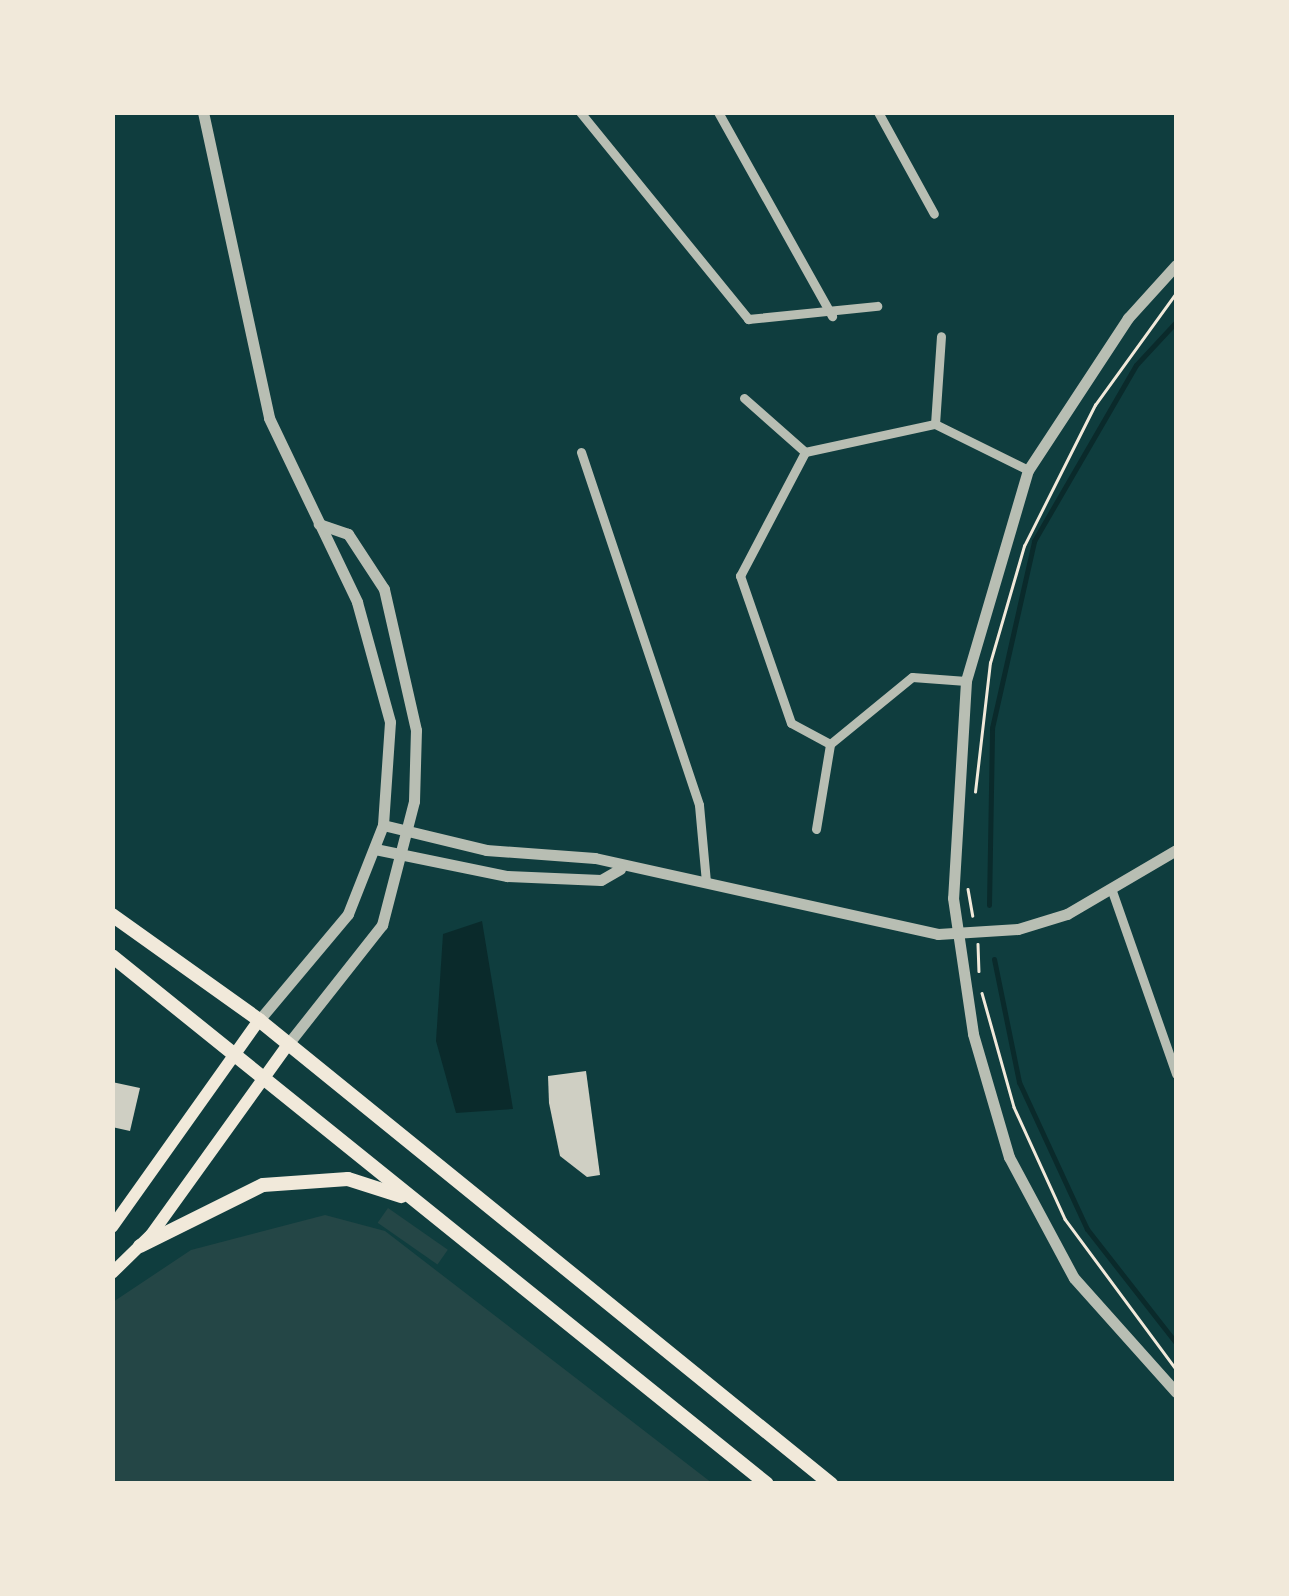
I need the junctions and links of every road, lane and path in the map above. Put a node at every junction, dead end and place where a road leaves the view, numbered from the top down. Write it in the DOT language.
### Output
graph roads {
  1 [pos="203,112"];
  2 [pos="580,112"];
  3 [pos="718,112"];
  4 [pos="878,112"];
  5 [pos="934,214"];
  6 [pos="1176,265"];
  7 [pos="1176,293"];
  8 [pos="878,306"];
  9 [pos="832,316"];
  10 [pos="941,336"];
  11 [pos="744,398"];
  12 [pos="934,424"];
  13 [pos="581,452"];
  14 [pos="805,452"];
  15 [pos="1028,470"];
  16 [pos="320,524"];
  17 [pos="966,681"];
  18 [pos="830,744"];
  19 [pos="974,794"];
  20 [pos="383,825"];
  21 [pos="816,828"];
  22 [pos="408,831"];
  23 [pos="375,849"];
  24 [pos="1176,850"];
  25 [pos="404,855"];
  26 [pos="620,869"];
  27 [pos="706,882"];
  28 [pos="968,886"];
  29 [pos="1112,891"];
  30 [pos="112,916"];
  31 [pos="956,933"];
  32 [pos="977,935"];
  33 [pos="112,956"];
  34 [pos="259,1020"];
  35 [pos="288,1044"];
  36 [pos="235,1055"];
  37 [pos="1176,1074"];
  38 [pos="261,1077"];
  39 [pos="408,1198"];
  40 [pos="112,1227"];
  41 [pos="140,1246"];
  42 [pos="112,1272"];
  43 [pos="1176,1369"];
  44 [pos="1176,1392"];
  45 [pos="767,1484"];
  46 [pos="831,1484"];
  1 -- 16 [label="street"];
  2 -- 9 [label="street"];
  3 -- 9 [label="street"];
  4 -- 5 [label="street"];
  6 -- 15 [label="street"];
  7 -- 19 [label="path"];
  8 -- 9 [label="street"];
  10 -- 12 [label="street"];
  11 -- 14 [label="street"];
  12 -- 14 [label="street"];
  12 -- 15 [label="street"];
  13 -- 27 [label="street"];
  14 -- 18 [label="street"];
  15 -- 17 [label="street"];
  16 -- 20 [label="street"];
  16 -- 22 [label="street"];
  17 -- 18 [label="street"];
  17 -- 31 [label="street"];
  18 -- 21 [label="street"];
  20 -- 22 [label="street"];
  20 -- 23 [label="street"];
  22 -- 25 [label="street"];
  22 -- 26 [label="street"];
  23 -- 25 [label="street"];
  23 -- 34 [label="street"];
  24 -- 29 [label="street"];
  25 -- 26 [label="street"];
  25 -- 35 [label="street"];
  26 -- 27 [label="street"];
  27 -- 31 [label="street"];
  28 -- 32 [label="path"];
  29 -- 32 [label="street"];
  29 -- 37 [label="street"];
  30 -- 34 [label="main road"];
  31 -- 32 [label="street"];
  31 -- 44 [label="street"];
  32 -- 43 [label="path"];
  33 -- 36 [label="main road"];
  34 -- 35 [label="main road"];
  34 -- 36 [label="main road"];
  35 -- 38 [label="main road"];
  35 -- 46 [label="main road"];
  36 -- 38 [label="main road"];
  36 -- 40 [label="main road"];
  38 -- 39 [label="main road"];
  38 -- 41 [label="main road"];
  39 -- 41 [label="main road"];
  39 -- 45 [label="main road"];
  41 -- 42 [label="main road"];
}
